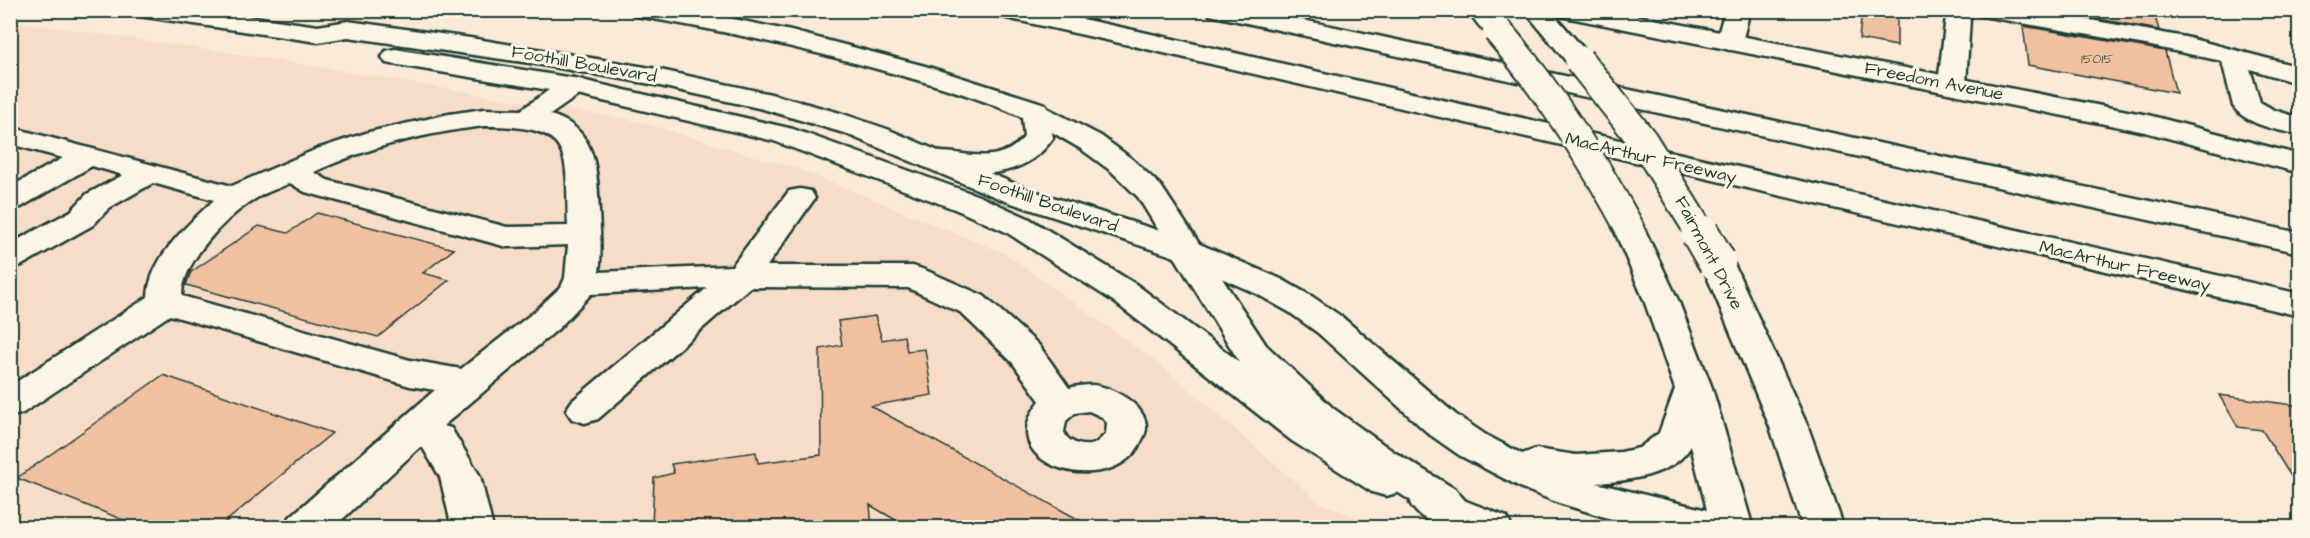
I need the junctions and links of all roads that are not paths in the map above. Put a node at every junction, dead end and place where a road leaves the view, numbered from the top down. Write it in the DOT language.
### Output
graph roads {
  1 [pos="146,10"];
  2 [pos="642,10"];
  3 [pos="1002,10"];
  4 [pos="1219,10"];
  5 [pos="1536,10"];
  6 [pos="1738,10"];
  7 [pos="1965,10"];
  8 [pos="1988,10"];
  9 [pos="1582,12"];
  10 [pos="1489,20"];
  11 [pos="1729,42"];
  12 [pos="2234,58"];
  13 [pos="587,76"];
  14 [pos="2300,76"];
  15 [pos="1952,84"];
  16 [pos="1035,110"];
  17 [pos="527,119"];
  18 [pos="2300,127"];
  19 [pos="10,135"];
  20 [pos="89,156"];
  21 [pos="932,160"];
  22 [pos="2300,164"];
  23 [pos="291,171"];
  24 [pos="149,172"];
  25 [pos="237,197"];
  26 [pos="800,198"];
  27 [pos="10,200"];
  28 [pos="583,235"];
  29 [pos="2300,243"];
  30 [pos="1188,251"];
  31 [pos="10,258"];
  32 [pos="742,276"];
  33 [pos="580,284"];
  34 [pos="165,302"];
  35 [pos="2300,305"];
  36 [pos="467,383"];
  37 [pos="1694,388"];
  38 [pos="10,404"];
  39 [pos="1061,404"];
  40 [pos="585,410"];
  41 [pos="415,431"];
  42 [pos="1496,458"];
  43 [pos="1454,515"];
  44 [pos="304,528"];
  45 [pos="473,528"];
  46 [pos="1492,528"];
  47 [pos="1718,528"];
  48 [pos="1732,528"];
  49 [pos="1824,528"];
  1 -- 13 [label="main road, Foothill Boulevard"];
  2 -- 16 [label="main road"];
  3 -- 35 [label="main road, MacArthur Freeway"];
  4 -- 29 [label="main road"];
  5 -- 49 [label="main road, Fairmont Drive, bridge"];
  6 -- 11 [label="main road"];
  7 -- 15 [label="main road"];
  8 -- 12 [label="main road"];
  9 -- 11 [label="main road, Freedom Avenue"];
  10 -- 37 [label="main road, bridge"];
  11 -- 15 [label="main road, Freedom Avenue"];
  12 -- 14 [label="main road"];
  12 -- 18 [label="main road"];
  13 -- 17 [label="main road"];
  13 -- 21 [label="main road, Foothill Boulevard"];
  13 -- 43 [label="main road, Foothill Boulevard"];
  15 -- 22 [label="main road, Freedom Avenue"];
  16 -- 21 [label="main road"];
  16 -- 30 [label="main road"];
  17 -- 23 [label="main road"];
  17 -- 28 [label="main road"];
  19 -- 20 [label="main road"];
  20 -- 24 [label="main road"];
  20 -- 27 [label="main road"];
  21 -- 30 [label="main road, Foothill Boulevard"];
  23 -- 25 [label="main road"];
  23 -- 28 [label="main road"];
  24 -- 25 [label="main road"];
  24 -- 31 [label="main road"];
  25 -- 34 [label="main road"];
  26 -- 32 [label="main road"];
  28 -- 33 [label="main road"];
  30 -- 42 [label="main road, Foothill Boulevard"];
  30 -- 43 [label="main road"];
  32 -- 33 [label="main road"];
  32 -- 39 [label="main road"];
  32 -- 40 [label="main road"];
  33 -- 36 [label="main road"];
  34 -- 36 [label="main road"];
  34 -- 38 [label="main road"];
  36 -- 41 [label="main road"];
  37 -- 42 [label="main road"];
  37 -- 48 [label="main road"];
  41 -- 44 [label="main road"];
  41 -- 45 [label="main road"];
  42 -- 47 [label="main road, Foothill Boulevard"];
  43 -- 46 [label="main road, Foothill Boulevard"];
}
